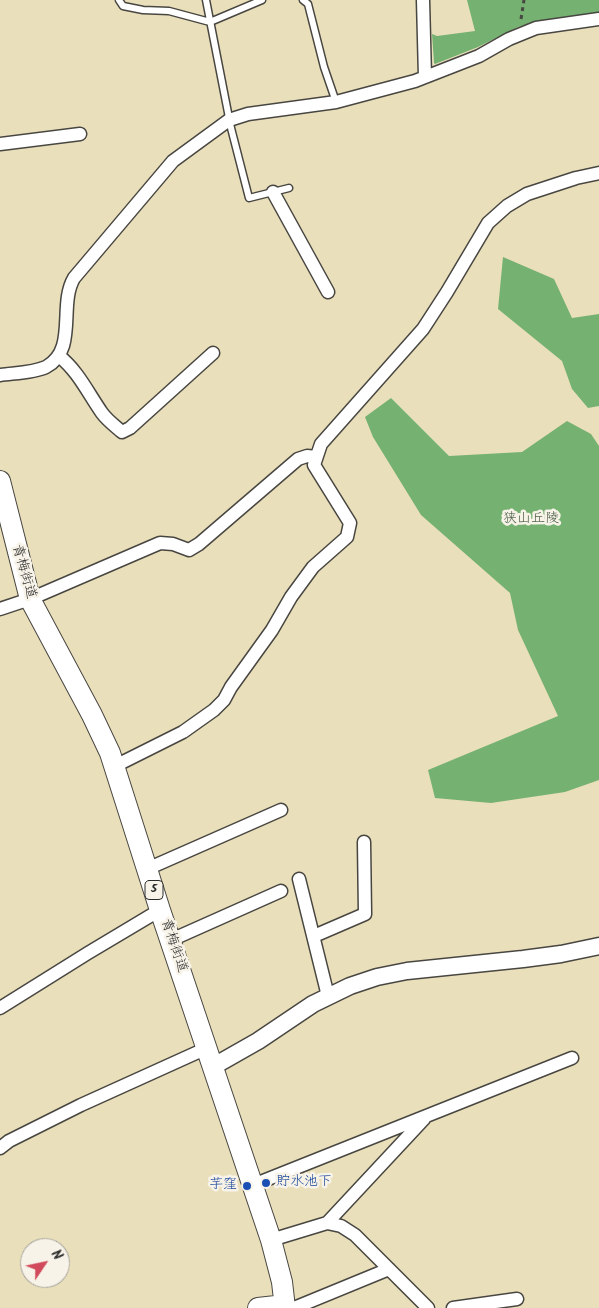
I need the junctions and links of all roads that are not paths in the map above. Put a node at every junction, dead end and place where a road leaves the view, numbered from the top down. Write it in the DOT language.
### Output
graph roads {
  1 [pos="119,0"];
  2 [pos="206,0"];
  3 [pos="262,0"];
  4 [pos="302,0"];
  5 [pos="423,0"];
  6 [pos="599,19"];
  7 [pos="210,22"];
  8 [pos="425,77"];
  9 [pos="336,102"];
  10 [pos="229,120"];
  11 [pos="80,134"];
  12 [pos="0,144"];
  13 [pos="599,173"];
  14 [pos="289,188"];
  15 [pos="273,192"];
  16 [pos="328,292"];
  17 [pos="213,353"];
  18 [pos="59,356"];
  19 [pos="0,375"];
  20 [pos="316,457"];
  21 [pos="0,481"];
  22 [pos="30,599"];
  23 [pos="0,609"];
  24 [pos="115,766"];
  25 [pos="281,810"];
  26 [pos="364,842"];
  27 [pos="146,869"];
  28 [pos="299,879"];
  29 [pos="280,891"];
  30 [pos="160,910"];
  31 [pos="314,936"];
  32 [pos="171,940"];
  33 [pos="599,946"];
  34 [pos="328,996"];
  35 [pos="0,1008"];
  36 [pos="210,1057"];
  37 [pos="572,1058"];
  38 [pos="427,1116"];
  39 [pos="0,1148"];
  40 [pos="253,1185"];
  41 [pos="327,1223"];
  42 [pos="271,1240"];
  43 [pos="389,1269"];
  44 [pos="517,1299"];
  45 [pos="288,1307"];
  46 [pos="258,1308"];
  47 [pos="428,1308"];
  48 [pos="453,1308"];
  1 -- 7 [label="lane"];
  2 -- 7 [label="lane"];
  3 -- 7 [label="lane"];
  4 -- 9 [label="lane"];
  5 -- 8 [label="street"];
  6 -- 8 [label="street"];
  7 -- 10 [label="lane"];
  8 -- 9 [label="street"];
  9 -- 10 [label="street"];
  10 -- 15 [label="lane"];
  10 -- 18 [label="street"];
  11 -- 12 [label="street"];
  13 -- 20 [label="street"];
  14 -- 15 [label="lane"];
  15 -- 16 [label="street"];
  17 -- 18 [label="street"];
  18 -- 19 [label="street"];
  20 -- 22 [label="street"];
  20 -- 24 [label="street"];
  21 -- 22 [label="main road, 青梅街道 / 5"];
  22 -- 23 [label="street"];
  22 -- 24 [label="main road, 青梅街道 / 5"];
  24 -- 27 [label="main road, 青梅街道 / 5"];
  25 -- 27 [label="street"];
  26 -- 31 [label="street"];
  27 -- 30 [label="main road, 青梅街道 / 5"];
  28 -- 31 [label="street"];
  29 -- 32 [label="street"];
  30 -- 32 [label="main road, 青梅街道 / 5"];
  30 -- 35 [label="street"];
  31 -- 34 [label="street"];
  32 -- 36 [label="main road, 青梅街道 / 5"];
  33 -- 34 [label="street"];
  34 -- 36 [label="street"];
  36 -- 39 [label="street"];
  36 -- 40 [label="main road, 青梅街道 / 5"];
  37 -- 38 [label="street"];
  38 -- 40 [label="street"];
  38 -- 41 [label="street"];
  40 -- 42 [label="main road, 青梅街道 / 5"];
  41 -- 42 [label="street"];
  41 -- 43 [label="street"];
  42 -- 45 [label="main road, 青梅街道 / 5"];
  43 -- 45 [label="street"];
  43 -- 47 [label="street"];
  44 -- 48 [label="street"];
  45 -- 46 [label="main road"];
}
